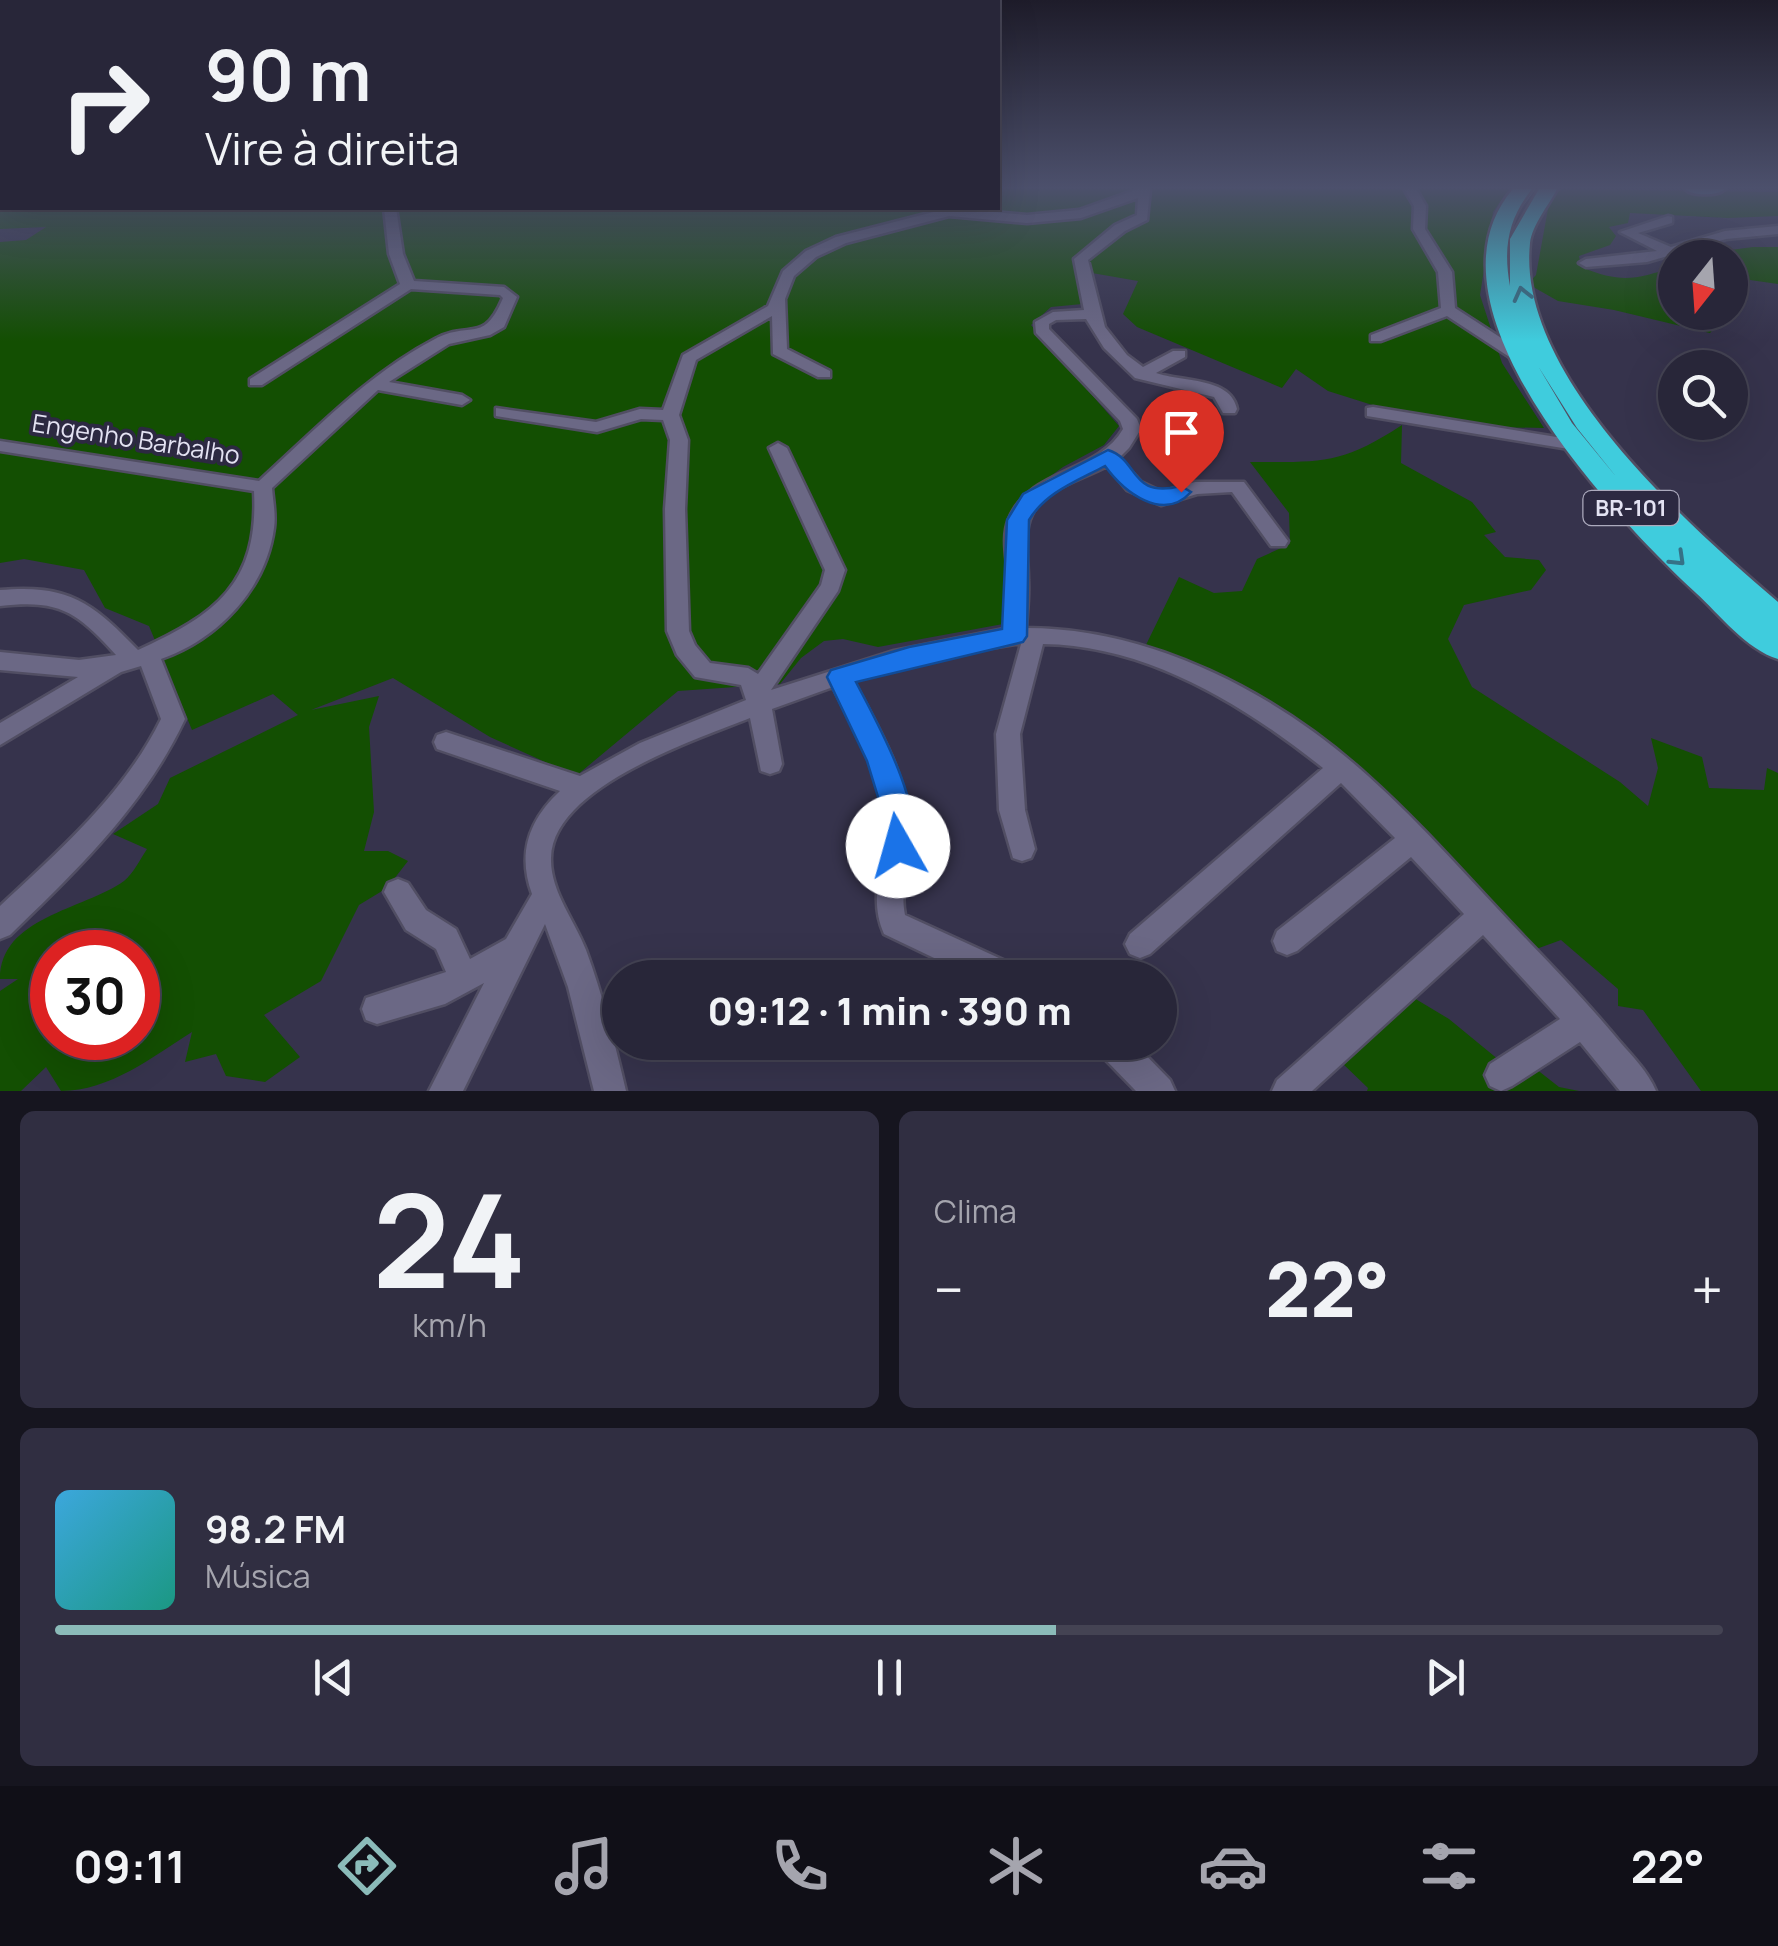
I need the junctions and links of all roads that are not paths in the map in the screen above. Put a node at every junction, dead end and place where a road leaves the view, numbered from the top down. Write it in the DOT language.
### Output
graph roads {
  1 [pos="394,240"];
  2 [pos="848,240"];
  3 [pos="1105,240"];
  4 [pos="1426,240"];
  5 [pos="1498,240"];
  6 [pos="1518,240"];
  7 [pos="1658,254"];
  8 [pos="1586,263"];
  9 [pos="408,285"];
  10 [pos="779,302"];
  11 [pos="1448,310"];
  12 [pos="1090,314"];
  13 [pos="1376,338"];
  14 [pos="1179,354"];
  15 [pos="1520,357"];
  16 [pos="824,374"];
  17 [pos="1142,375"];
  18 [pos="256,382"];
  19 [pos="374,384"];
  20 [pos="462,400"];
  21 [pos="1229,409"];
  22 [pos="502,412"];
  23 [pos="1373,412"];
  24 [pos="670,415"];
  25 [pos="1575,445"];
  26 [pos="0,446"];
  27 [pos="778,448"];
  28 [pos="1108,456"];
  29 [pos="263,487"];
  30 [pos="1278,541"];
  31 [pos="0,598"];
  32 [pos="1778,620"];
  33 [pos="1024,636"];
  34 [pos="1778,647"];
  35 [pos="133,660"];
  36 [pos="0,662"];
  37 [pos="840,677"];
  38 [pos="757,700"];
  39 [pos="0,734"];
  40 [pos="446,742"];
  41 [pos="770,764"];
  42 [pos="1341,768"];
  43 [pos="582,787"];
  44 [pos="1411,840"];
  45 [pos="1022,848"];
  46 [pos="398,892"];
  47 [pos="546,896"];
  48 [pos="1484,916"];
  49 [pos="0,925"];
  50 [pos="1287,941"];
  51 [pos="1140,944"];
  52 [pos="514,950"];
  53 [pos="971,960"];
  54 [pos="464,980"];
  55 [pos="377,1009"];
  56 [pos="1583,1022"];
  57 [pos="1128,1060"];
  58 [pos="1501,1076"];
  59 [pos="444,1091"];
  60 [pos="610,1091"];
  61 [pos="1160,1091"];
  62 [pos="1288,1091"];
  63 [pos="1640,1091"];
  1 -- 9 [label="street"];
  2 -- 10 [label="street"];
  3 -- 12 [label="street"];
  4 -- 11 [label="street"];
  5 -- 15 [label="highway, BR-101"];
  32 -- 6 [label="highway, BR-101, one-way"];
  7 -- 8 [label="street"];
  9 -- 18 [label="street"];
  9 -- 19 [label="street, Engenho Barbalho"];
  10 -- 16 [label="street"];
  10 -- 24 [label="street"];
  11 -- 13 [label="street"];
  11 -- 15 [label="street"];
  12 -- 17 [label="street"];
  12 -- 28 [label="street"];
  14 -- 17 [label="street"];
  15 -- 25 [label="highway, BR-101"];
  17 -- 21 [label="street"];
  19 -- 20 [label="street"];
  19 -- 29 [label="street, Engenho Barbalho"];
  22 -- 24 [label="street"];
  23 -- 25 [label="street"];
  24 -- 38 [label="street"];
  25 -- 34 [label="highway, BR-101, one-way"];
  26 -- 29 [label="street, Engenho Barbalho"];
  27 -- 38 [label="street"];
  28 -- 30 [label="street"];
  28 -- 33 [label="street"];
  29 -- 35 [label="street, Engenho Barbalho"];
  31 -- 35 [label="street"];
  33 -- 37 [label="street"];
  33 -- 42 [label="street"];
  33 -- 45 [label="street"];
  35 -- 36 [label="street, Engenho Barbalho"];
  35 -- 39 [label="street"];
  35 -- 49 [label="street"];
  37 -- 38 [label="street"];
  37 -- 53 [label="street"];
  38 -- 41 [label="street"];
  38 -- 43 [label="street"];
  40 -- 43 [label="street"];
  42 -- 44 [label="street"];
  42 -- 51 [label="street"];
  43 -- 47 [label="street"];
  44 -- 48 [label="street"];
  44 -- 50 [label="street"];
  46 -- 54 [label="street"];
  47 -- 52 [label="street"];
  47 -- 60 [label="street"];
  48 -- 56 [label="street"];
  48 -- 62 [label="street"];
  52 -- 54 [label="street"];
  52 -- 59 [label="street"];
  54 -- 55 [label="street"];
  56 -- 58 [label="street"];
  56 -- 63 [label="street"];
  57 -- 61 [label="street"];
}
